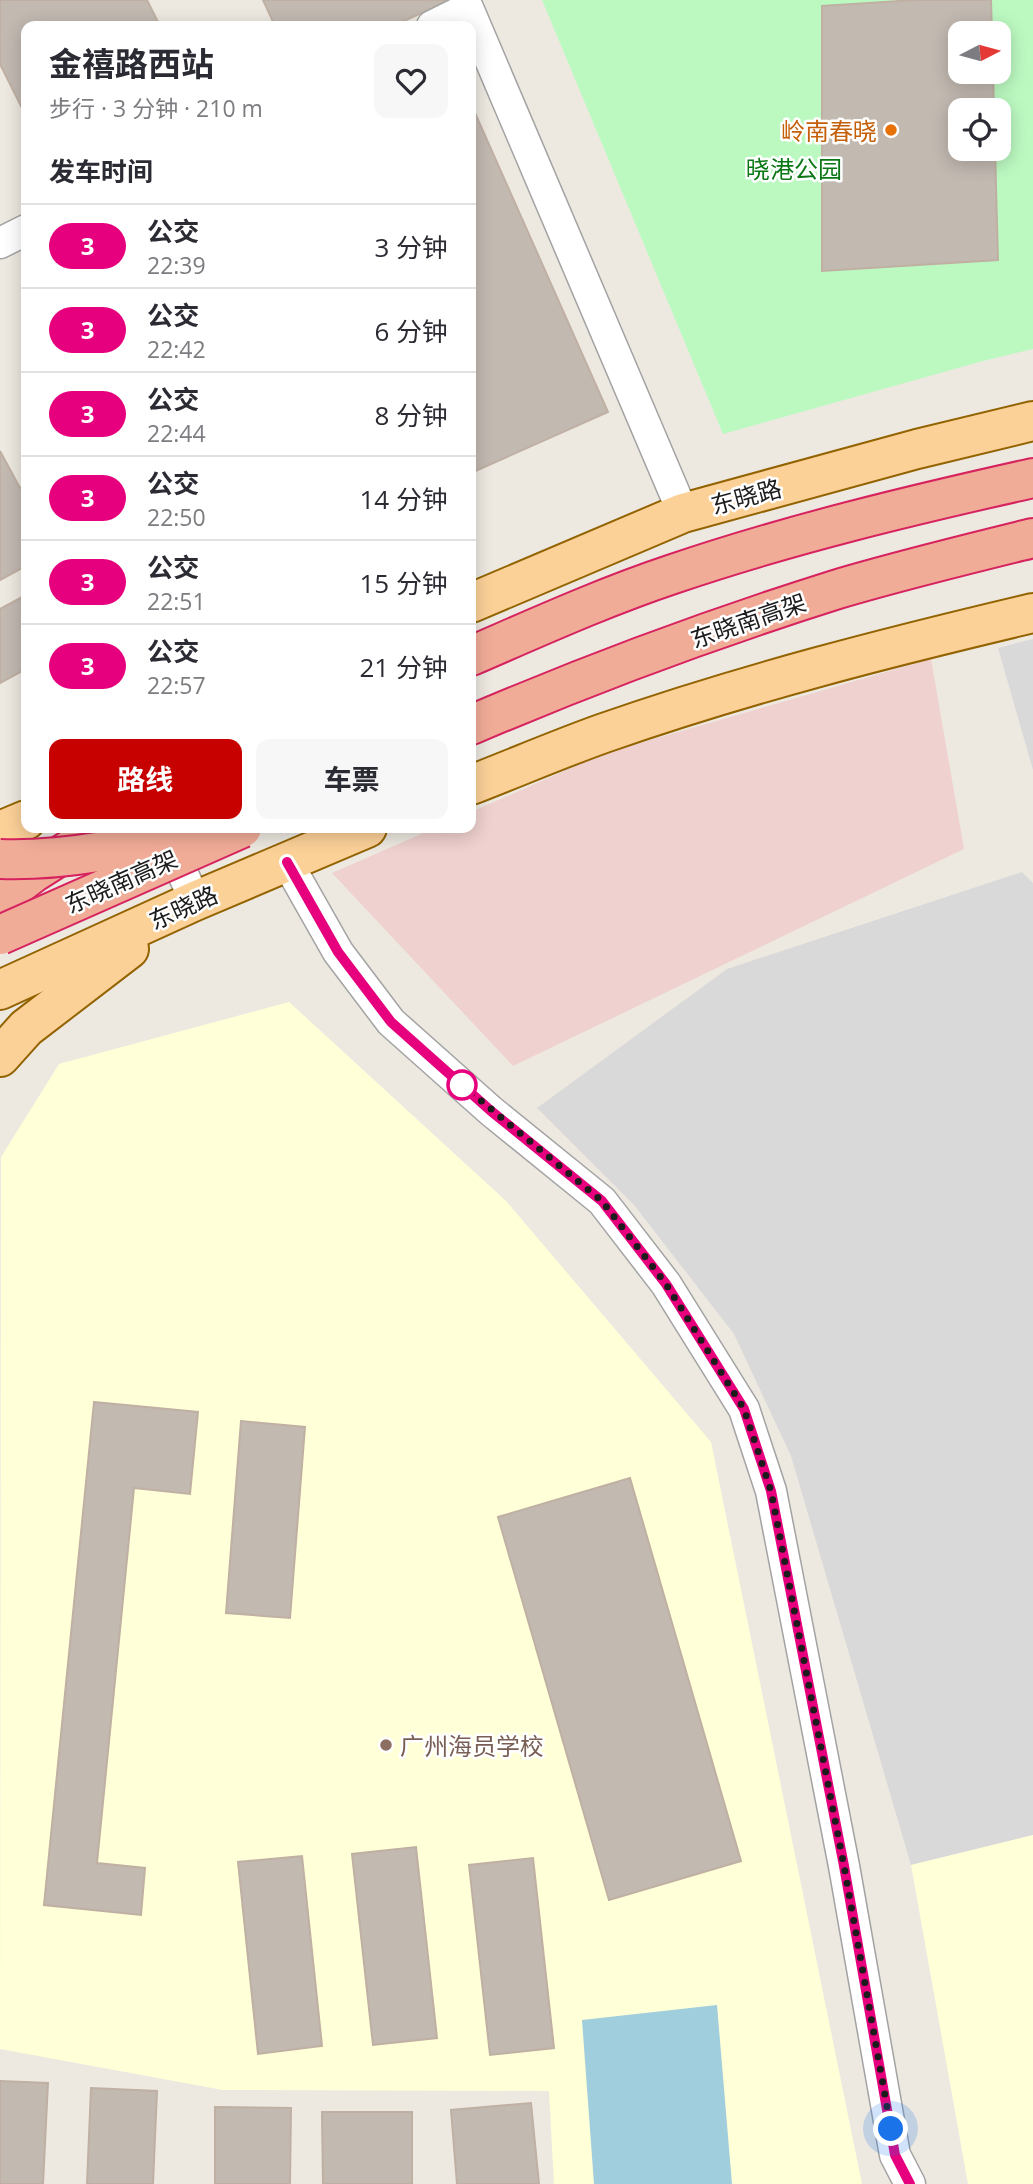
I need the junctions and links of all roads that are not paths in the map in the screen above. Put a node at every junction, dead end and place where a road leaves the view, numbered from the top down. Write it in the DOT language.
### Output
graph roads {
  1 [pos="442,21"];
  2 [pos="474,21"];
  3 [pos="476,27"];
  4 [pos="21,232"];
  5 [pos="0,243"];
  6 [pos="1033,421"];
  7 [pos="1033,478"];
  8 [pos="683,513"];
  9 [pos="1033,538"];
  10 [pos="1033,556"];
  11 [pos="476,601"];
  12 [pos="1033,613"];
  13 [pos="680,644"];
  14 [pos="476,654"];
  15 [pos="476,723"];
  16 [pos="476,783"];
  17 [pos="0,816"];
  18 [pos="21,819"];
  19 [pos="21,822"];
  20 [pos="0,831"];
  21 [pos="96,833"];
  22 [pos="98,833"];
  23 [pos="164,833"];
  24 [pos="183,833"];
  25 [pos="231,833"];
  26 [pos="355,833"];
  27 [pos="0,859"];
  28 [pos="287,862"];
  29 [pos="0,879"];
  30 [pos="0,898"];
  31 [pos="195,901"];
  32 [pos="0,935"];
  33 [pos="0,990"];
  34 [pos="0,1058"];
  35 [pos="910,2184"];
  1 -- 2 [label="street"];
  3 -- 8 [label="street"];
  4 -- 5 [label="street"];
  6 -- 8 [label="main road, 东晓路"];
  7 -- 14 [label="highway"];
  8 -- 11 [label="main road, 东晓路"];
  9 -- 13 [label="highway, 东晓南高架"];
  10 -- 13 [label="highway"];
  12 -- 16 [label="main road"];
  13 -- 15 [label="highway, 东晓南高架"];
  17 -- 18 [label="main road"];
  19 -- 20 [label="main road"];
  21 -- 29 [label="highway, bridge"];
  22 -- 30 [label="highway, bridge"];
  23 -- 31 [label="street"];
  24 -- 27 [label="highway, bridge"];
  25 -- 32 [label="highway, 东晓南高架, bridge"];
  26 -- 28 [label="main road, 东晓路"];
  28 -- 31 [label="main road, 东晓路"];
  28 -- 35 [label="street"];
  31 -- 33 [label="main road, 东晓路"];
  31 -- 34 [label="main road"];
}
